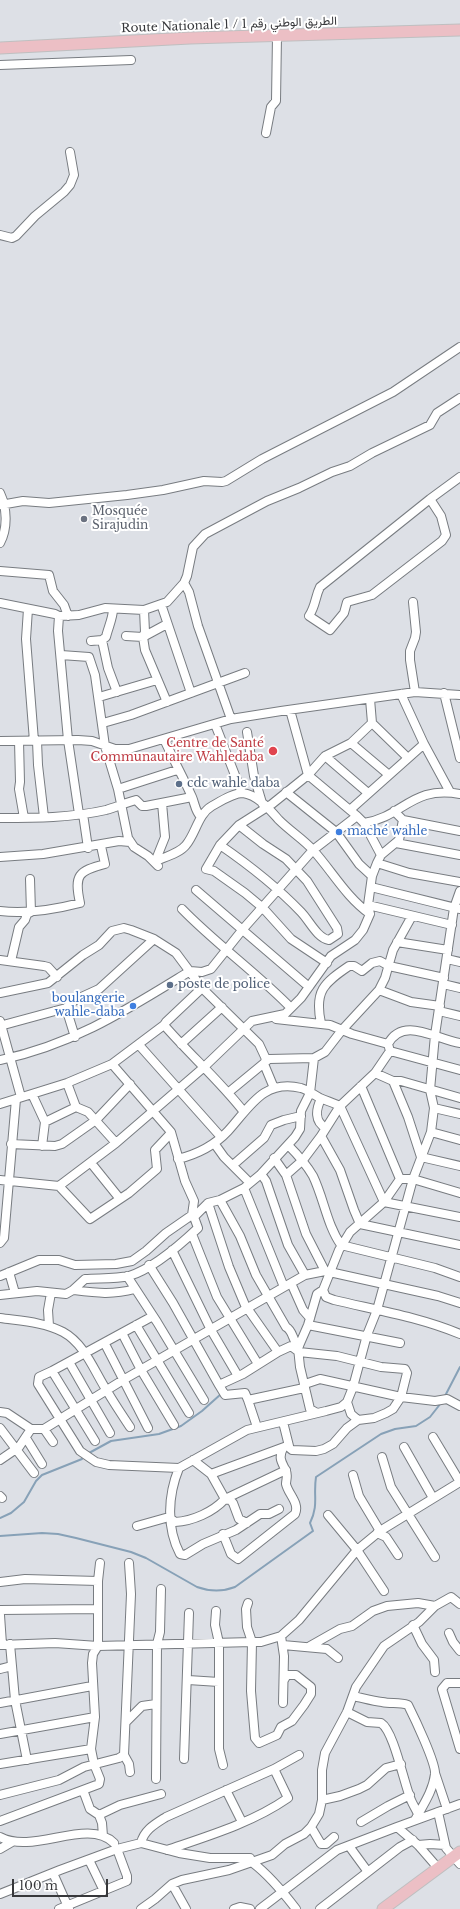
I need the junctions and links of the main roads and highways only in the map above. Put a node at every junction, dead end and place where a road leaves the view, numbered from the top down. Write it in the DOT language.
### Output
graph roads {
  1 [pos="460,30"];
  2 [pos="0,48"];
  3 [pos="458,1857"];
  4 [pos="383,1909"];
  1 -- 2 [label="main road, Route Nationale 1 / الطريق الوطني رقم 1"];
  3 -- 4 [label="main road"];
}
